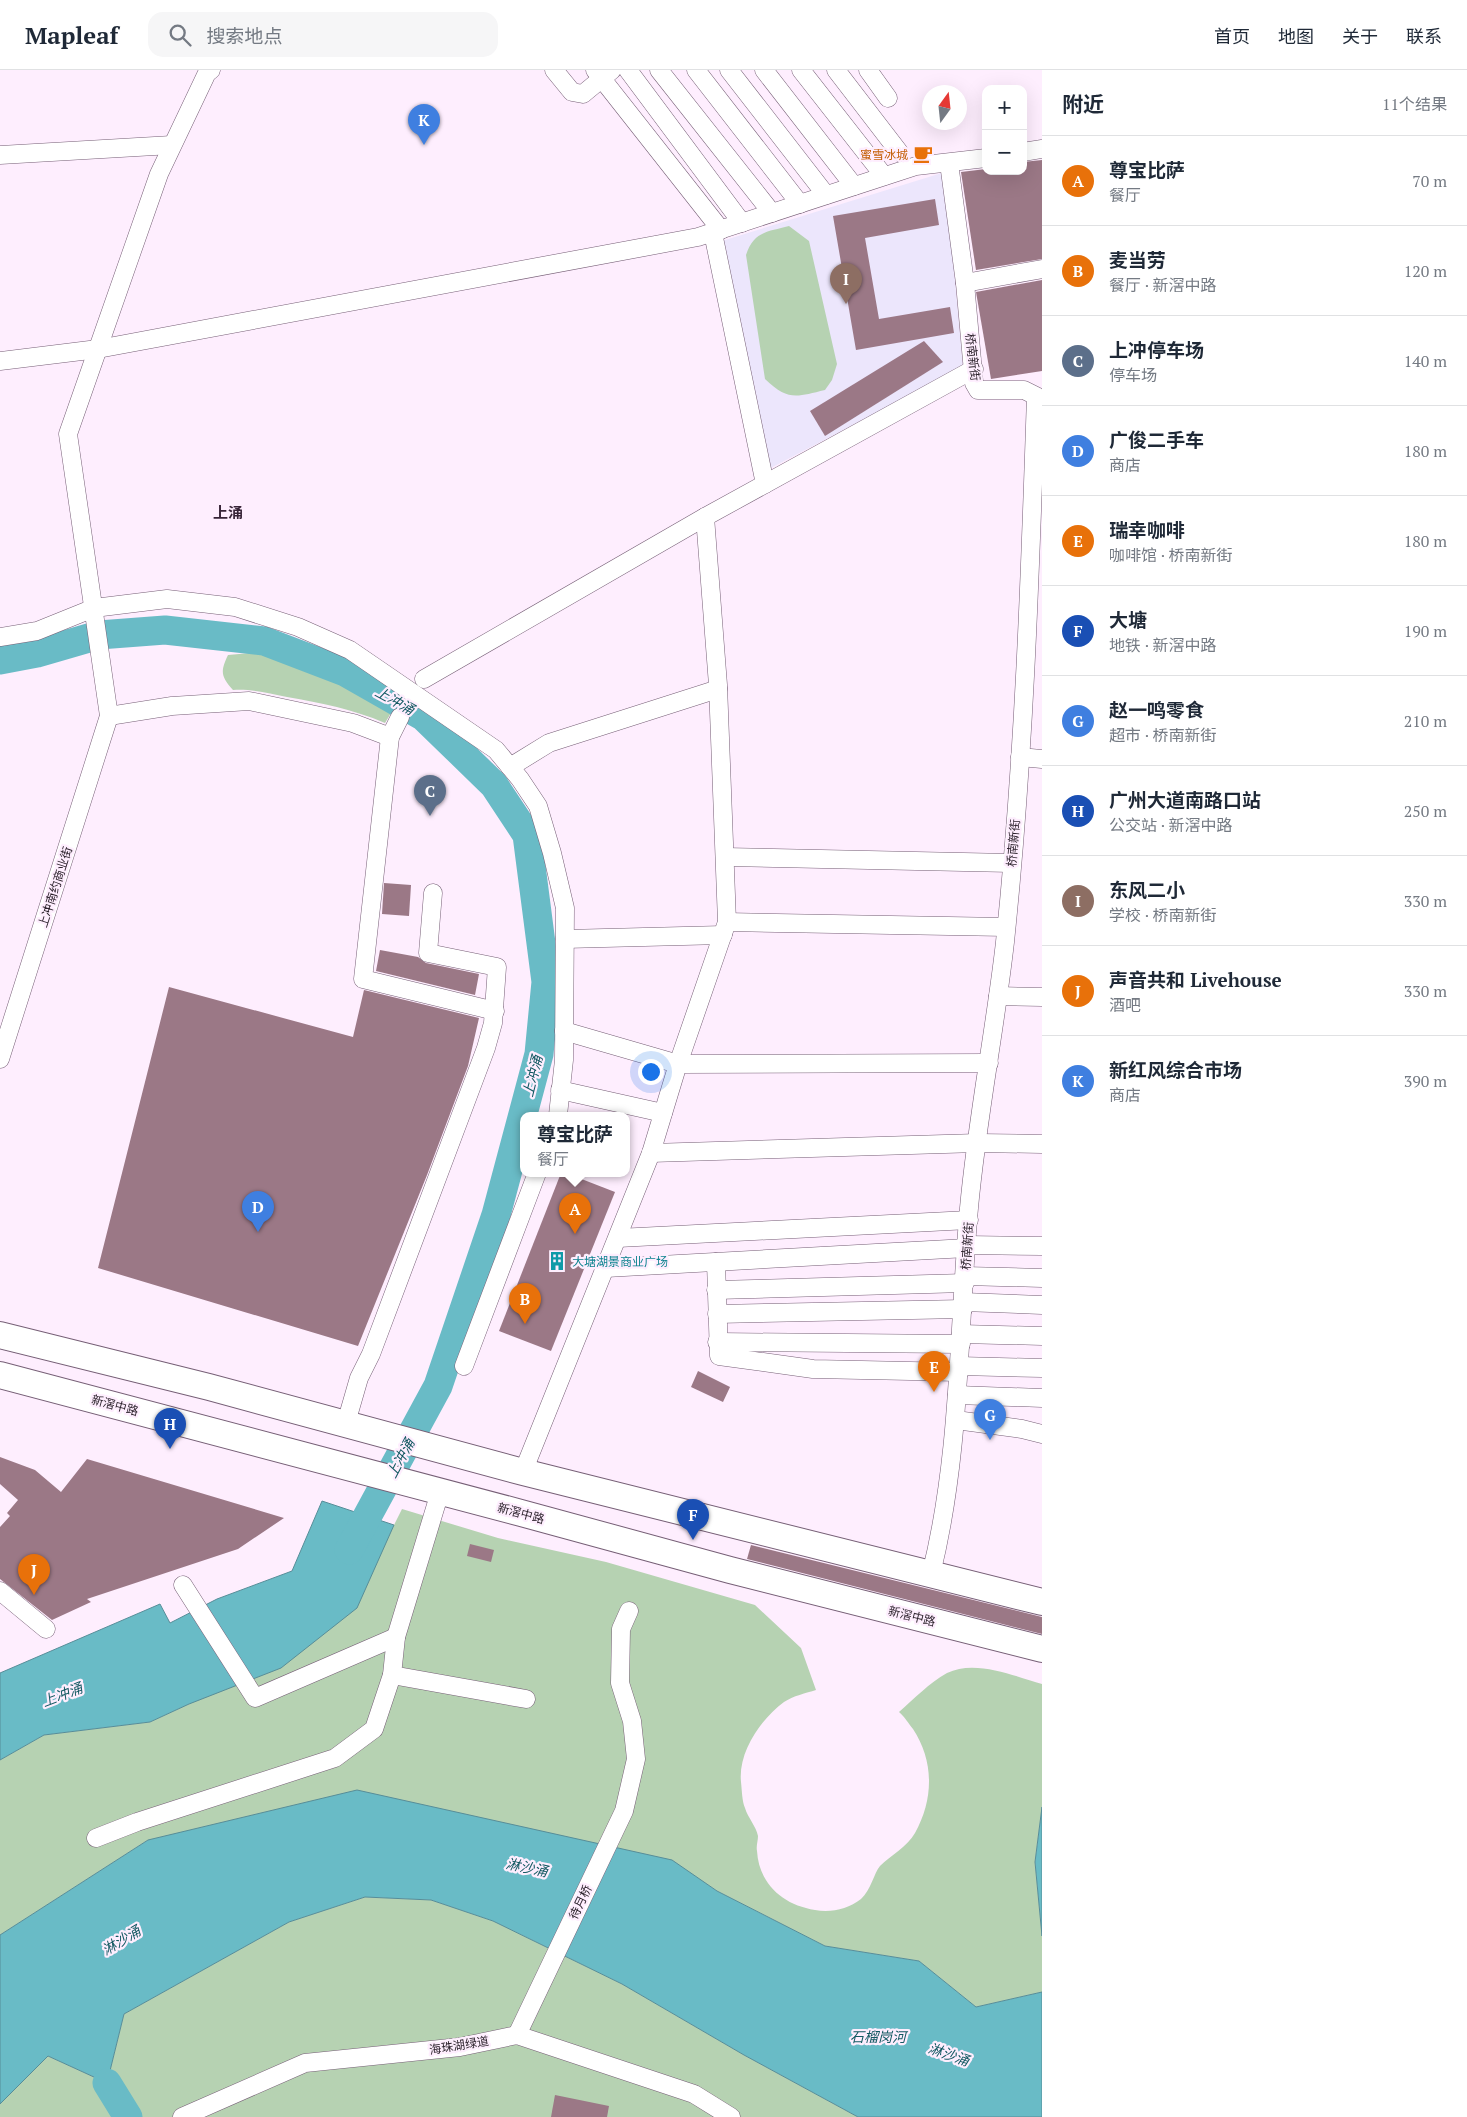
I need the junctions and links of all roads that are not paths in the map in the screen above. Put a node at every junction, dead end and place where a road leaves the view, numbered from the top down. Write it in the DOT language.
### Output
graph roads {
  1 [pos="554,70"];
  2 [pos="628,70"];
  3 [pos="659,70"];
  4 [pos="696,70"];
  5 [pos="729,70"];
  6 [pos="764,70"];
  7 [pos="801,70"];
  8 [pos="836,70"];
  9 [pos="868,70"];
  10 [pos="205,71"];
  11 [pos="603,73"];
  12 [pos="888,98"];
  13 [pos="172,145"];
  14 [pos="1042,149"];
  15 [pos="1027,151"];
  16 [pos="899,152"];
  17 [pos="0,155"];
  18 [pos="982,159"];
  19 [pos="949,163"];
  20 [pos="884,176"];
  21 [pos="854,186"];
  22 [pos="826,195"];
  23 [pos="800,204"];
  24 [pos="772,213"];
  25 [pos="742,223"];
  26 [pos="717,231"];
  27 [pos="1042,269"];
  28 [pos="965,283"];
  29 [pos="98,349"];
  30 [pos="0,361"];
  31 [pos="974,369"];
  32 [pos="765,484"];
  33 [pos="705,517"];
  34 [pos="94,608"];
  35 [pos="0,637"];
  36 [pos="424,679"];
  37 [pos="718,689"];
  38 [pos="109,716"];
  39 [pos="400,718"];
  40 [pos="390,737"];
  41 [pos="1020,757"];
  42 [pos="1042,759"];
  43 [pos="510,767"];
  44 [pos="725,857"];
  45 [pos="1011,863"];
  46 [pos="433,893"];
  47 [pos="1006,927"];
  48 [pos="725,929"];
  49 [pos="565,939"];
  50 [pos="998,996"];
  51 [pos="1042,997"];
  52 [pos="495,1010"];
  53 [pos="564,1030"];
  54 [pos="1,1055"];
  55 [pos="989,1063"];
  56 [pos="678,1064"];
  57 [pos="560,1090"];
  58 [pos="558,1112"];
  59 [pos="664,1113"];
  60 [pos="978,1143"];
  61 [pos="1042,1144"];
  62 [pos="651,1153"];
  63 [pos="535,1177"];
  64 [pos="969,1220"];
  65 [pos="618,1238"];
  66 [pos="967,1246"];
  67 [pos="1042,1246"];
  68 [pos="716,1262"];
  69 [pos="606,1268"];
  70 [pos="1042,1278"];
  71 [pos="965,1280"];
  72 [pos="716,1290"];
  73 [pos="963,1305"];
  74 [pos="1042,1305"];
  75 [pos="717,1314"];
  76 [pos="0,1335"];
  77 [pos="1042,1336"];
  78 [pos="961,1339"];
  79 [pos="717,1342"];
  80 [pos="464,1366"];
  81 [pos="1042,1368"];
  82 [pos="959,1369"];
  83 [pos="0,1374"];
  84 [pos="957,1395"];
  85 [pos="1042,1398"];
  86 [pos="956,1420"];
  87 [pos="354,1425"];
  88 [pos="1037,1432"];
  89 [pos="523,1472"];
  90 [pos="428,1489"];
  91 [pos="931,1574"];
  92 [pos="185,1588"];
  93 [pos="0,1591"];
  94 [pos="1042,1602"];
  95 [pos="629,1611"];
  96 [pos="46,1630"];
  97 [pos="396,1637"];
  98 [pos="1042,1649"];
  99 [pos="392,1675"];
  100 [pos="526,1699"];
  101 [pos="96,1838"];
  102 [pos="517,2035"];
  103 [pos="182,2117"];
  104 [pos="731,2117"];
  1 -- 11 [label="street"];
  2 -- 25 [label="street"];
  3 -- 24 [label="street"];
  4 -- 23 [label="street"];
  5 -- 22 [label="street"];
  6 -- 21 [label="street"];
  7 -- 20 [label="street"];
  8 -- 16 [label="street"];
  9 -- 12 [label="street"];
  10 -- 13 [label="street"];
  11 -- 26 [label="street"];
  13 -- 17 [label="street"];
  13 -- 29 [label="street"];
  14 -- 15 [label="street"];
  18 -- 19 [label="street"];
  19 -- 20 [label="street"];
  19 -- 28 [label="street, 桥南新街"];
  20 -- 21 [label="street"];
  21 -- 22 [label="street"];
  22 -- 23 [label="street"];
  23 -- 24 [label="street"];
  24 -- 25 [label="street"];
  25 -- 26 [label="street"];
  26 -- 29 [label="street"];
  26 -- 32 [label="street"];
  27 -- 28 [label="street"];
  28 -- 31 [label="street, 桥南新街"];
  29 -- 30 [label="street"];
  29 -- 34 [label="street"];
  31 -- 32 [label="street"];
  31 -- 41 [label="street, 桥南新街"];
  32 -- 33 [label="street"];
  33 -- 36 [label="street"];
  33 -- 37 [label="street"];
  34 -- 35 [label="street"];
  34 -- 38 [label="street"];
  34 -- 43 [label="street"];
  37 -- 43 [label="street"];
  37 -- 44 [label="street"];
  38 -- 40 [label="street"];
  38 -- 54 [label="street, 上冲南约商业街"];
  39 -- 40 [label="street"];
  40 -- 52 [label="street"];
  41 -- 42 [label="street"];
  41 -- 45 [label="street, 桥南新街"];
  43 -- 49 [label="street"];
  44 -- 45 [label="street"];
  44 -- 48 [label="street"];
  45 -- 47 [label="street, 桥南新街"];
  46 -- 52 [label="street"];
  47 -- 48 [label="street"];
  47 -- 50 [label="street, 桥南新街"];
  48 -- 49 [label="street"];
  48 -- 56 [label="street"];
  49 -- 53 [label="street"];
  50 -- 51 [label="street"];
  50 -- 55 [label="street, 桥南新街"];
  52 -- 87 [label="street"];
  53 -- 56 [label="street"];
  53 -- 57 [label="street"];
  55 -- 56 [label="street"];
  55 -- 60 [label="street, 桥南新街"];
  56 -- 59 [label="street"];
  57 -- 58 [label="street"];
  57 -- 59 [label="street"];
  59 -- 62 [label="street"];
  60 -- 61 [label="street"];
  60 -- 62 [label="street"];
  60 -- 64 [label="street, 桥南新街"];
  62 -- 65 [label="street"];
  63 -- 80 [label="street"];
  64 -- 65 [label="street"];
  64 -- 66 [label="street, 桥南新街"];
  65 -- 69 [label="street"];
  66 -- 67 [label="street"];
  66 -- 68 [label="street"];
  66 -- 71 [label="street, 桥南新街"];
  68 -- 69 [label="street"];
  68 -- 72 [label="street"];
  69 -- 89 [label="street"];
  70 -- 71 [label="street"];
  71 -- 72 [label="street"];
  71 -- 73 [label="street, 桥南新街"];
  72 -- 75 [label="street"];
  73 -- 74 [label="street"];
  73 -- 75 [label="street"];
  73 -- 78 [label="street, 桥南新街"];
  75 -- 79 [label="street"];
  76 -- 87 [label="highway"];
  77 -- 78 [label="street"];
  78 -- 79 [label="street"];
  78 -- 82 [label="street, 桥南新街"];
  79 -- 82 [label="street"];
  81 -- 82 [label="street"];
  82 -- 84 [label="street, 桥南新街"];
  83 -- 90 [label="highway, 新滘中路"];
  84 -- 85 [label="street"];
  84 -- 86 [label="street, 桥南新街"];
  86 -- 88 [label="street"];
  86 -- 91 [label="street, 桥南新街"];
  87 -- 89 [label="highway"];
  89 -- 91 [label="highway"];
  90 -- 97 [label="street"];
  90 -- 98 [label="highway, 新滘中路"];
  91 -- 94 [label="highway"];
  92 -- 97 [label="street"];
  93 -- 96 [label="street"];
  95 -- 102 [label="street, 待月桥"];
  97 -- 99 [label="street"];
  99 -- 100 [label="street"];
  99 -- 101 [label="street"];
  102 -- 103 [label="street, 海珠湖绿道"];
  102 -- 104 [label="street"];
}
